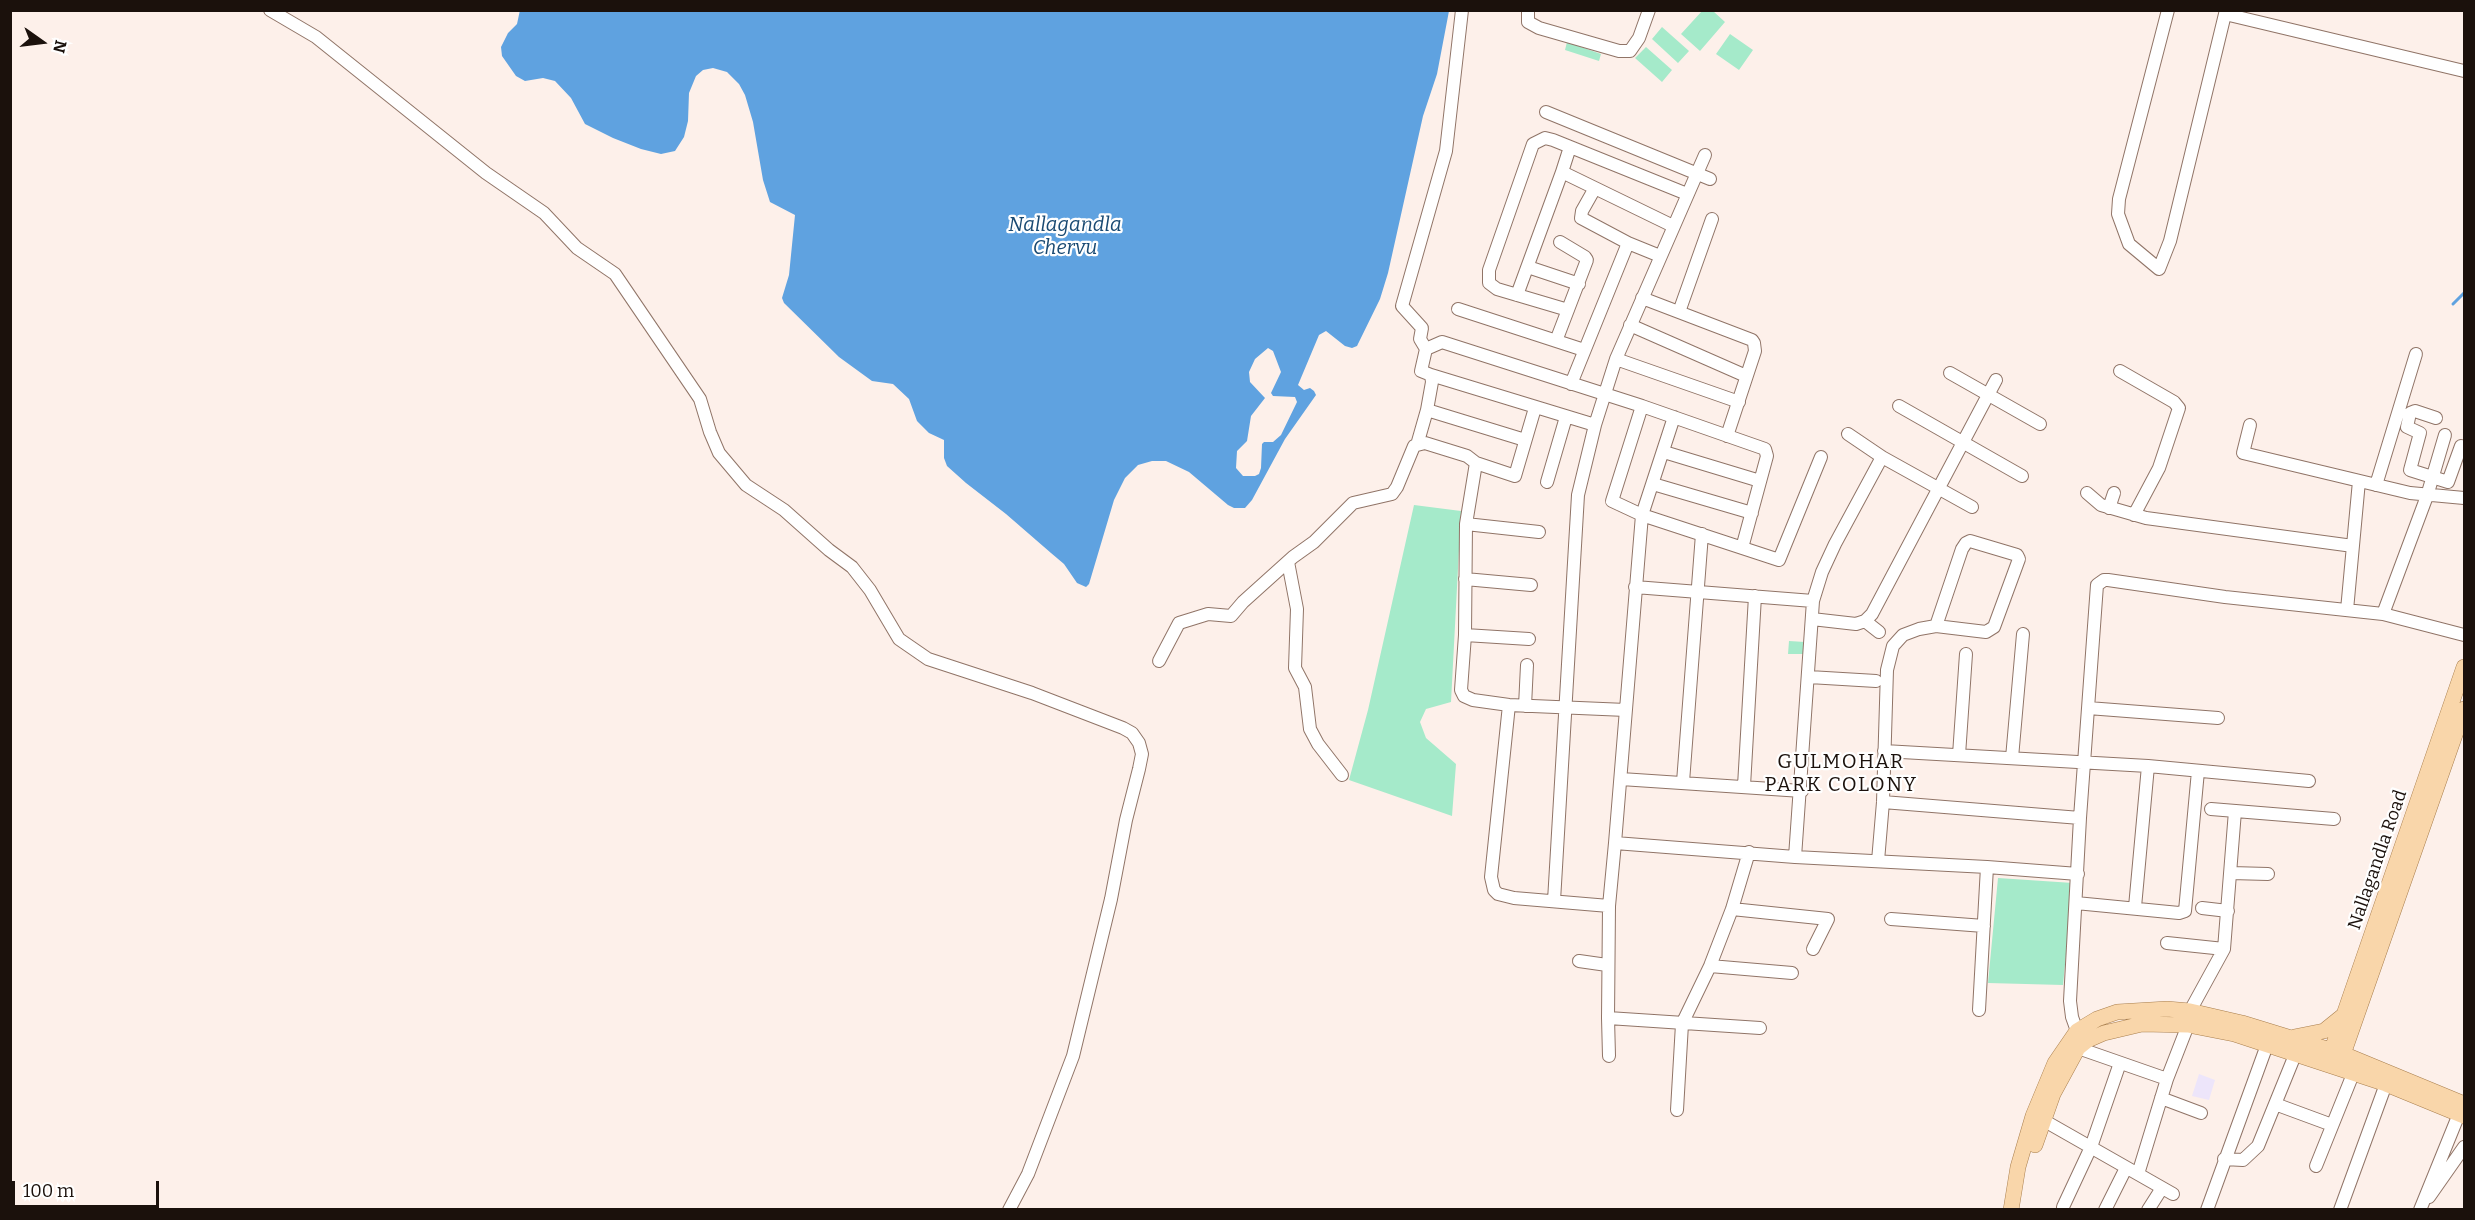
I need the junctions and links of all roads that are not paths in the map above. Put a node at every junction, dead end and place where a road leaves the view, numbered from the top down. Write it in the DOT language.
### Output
graph roads {
  1 [pos="270,10"];
  2 [pos="1462,10"];
  3 [pos="1528,10"];
  4 [pos="1649,10"];
  5 [pos="2168,10"];
  6 [pos="2225,12"];
  7 [pos="2464,71"];
  8 [pos="1546,112"];
  9 [pos="1570,147"];
  10 [pos="1705,155"];
  11 [pos="1562,172"];
  12 [pos="1697,174"];
  13 [pos="1710,179"];
  14 [pos="1595,188"];
  15 [pos="1687,195"];
  16 [pos="1712,219"];
  17 [pos="1673,226"];
  18 [pos="1560,242"];
  19 [pos="1628,243"];
  20 [pos="1660,256"];
  21 [pos="1527,267"];
  22 [pos="1579,284"];
  23 [pos="1517,296"];
  24 [pos="1642,298"];
  25 [pos="1458,309"];
  26 [pos="1568,310"];
  27 [pos="1678,312"];
  28 [pos="1630,325"];
  29 [pos="1556,341"];
  30 [pos="1426,349"];
  31 [pos="1584,350"];
  32 [pos="2416,354"];
  33 [pos="1616,359"];
  34 [pos="2120,371"];
  35 [pos="1950,373"];
  36 [pos="1431,375"];
  37 [pos="1746,376"];
  38 [pos="1996,380"];
  39 [pos="1571,384"];
  40 [pos="1988,393"];
  41 [pos="1604,395"];
  42 [pos="1739,402"];
  43 [pos="1642,406"];
  44 [pos="1899,406"];
  45 [pos="1535,408"];
  46 [pos="1427,410"];
  47 [pos="1566,417"];
  48 [pos="1674,417"];
  49 [pos="2436,418"];
  50 [pos="2040,424"];
  51 [pos="1595,425"];
  52 [pos="2250,425"];
  53 [pos="1848,434"];
  54 [pos="2445,435"];
  55 [pos="1727,436"];
  56 [pos="1525,440"];
  57 [pos="1962,441"];
  58 [pos="1417,445"];
  59 [pos="2461,446"];
  60 [pos="1664,452"];
  61 [pos="1821,456"];
  62 [pos="1882,457"];
  63 [pos="1476,463"];
  64 [pos="1515,476"];
  65 [pos="2022,476"];
  66 [pos="1528,478"];
  67 [pos="2431,478"];
  68 [pos="1760,481"];
  69 [pos="2359,481"];
  70 [pos="1546,482"];
  71 [pos="1653,484"];
  72 [pos="2376,485"];
  73 [pos="1937,488"];
  74 [pos="2087,493"];
  75 [pos="2114,493"];
  76 [pos="2427,496"];
  77 [pos="2464,498"];
  78 [pos="1972,507"];
  79 [pos="2109,508"];
  80 [pos="1752,513"];
  81 [pos="1642,515"];
  82 [pos="2134,515"];
  83 [pos="1466,524"];
  84 [pos="1539,532"];
  85 [pos="1702,534"];
  86 [pos="2353,546"];
  87 [pos="1742,548"];
  88 [pos="1288,562"];
  89 [pos="1465,579"];
  90 [pos="1531,585"];
  91 [pos="1635,587"];
  92 [pos="1696,592"];
  93 [pos="1755,597"];
  94 [pos="1813,601"];
  95 [pos="2347,610"];
  96 [pos="2383,614"];
  97 [pos="1812,619"];
  98 [pos="1865,621"];
  99 [pos="1936,626"];
  100 [pos="1879,632"];
  101 [pos="2022,634"];
  102 [pos="2464,634"];
  103 [pos="1465,635"];
  104 [pos="1529,639"];
  105 [pos="1966,654"];
  106 [pos="1159,661"];
  107 [pos="1527,665"];
  108 [pos="2464,667"];
  109 [pos="1809,677"];
  110 [pos="1876,681"];
  111 [pos="1509,705"];
  112 [pos="1525,706"];
  113 [pos="1566,708"];
  114 [pos="2088,708"];
  115 [pos="2464,709"];
  116 [pos="1626,711"];
  117 [pos="2218,718"];
  118 [pos="1884,751"];
  119 [pos="1959,755"];
  120 [pos="2012,758"];
  121 [pos="2084,762"];
  122 [pos="2148,766"];
  123 [pos="2198,771"];
  124 [pos="1342,775"];
  125 [pos="1621,779"];
  126 [pos="2309,781"];
  127 [pos="1683,782"];
  128 [pos="1744,786"];
  129 [pos="1802,791"];
  130 [pos="1883,802"];
  131 [pos="2211,810"];
  132 [pos="2235,812"];
  133 [pos="2080,818"];
  134 [pos="2334,819"];
  135 [pos="1615,843"];
  136 [pos="1749,852"];
  137 [pos="1796,857"];
  138 [pos="1878,861"];
  139 [pos="1988,867"];
  140 [pos="2231,873"];
  141 [pos="2078,874"];
  142 [pos="2268,874"];
  143 [pos="1554,901"];
  144 [pos="2076,903"];
  145 [pos="1609,906"];
  146 [pos="2134,907"];
  147 [pos="2202,908"];
  148 [pos="1732,909"];
  149 [pos="2228,911"];
  150 [pos="1891,919"];
  151 [pos="1984,926"];
  152 [pos="2167,943"];
  153 [pos="1813,949"];
  154 [pos="2224,949"];
  155 [pos="1579,961"];
  156 [pos="1607,965"];
  157 [pos="1710,966"];
  158 [pos="1792,973"];
  159 [pos="1979,1010"];
  160 [pos="2345,1013"];
  161 [pos="1608,1018"];
  162 [pos="2189,1018"];
  163 [pos="1682,1024"];
  164 [pos="1760,1028"];
  165 [pos="2077,1031"];
  166 [pos="2288,1037"];
  167 [pos="2267,1045"];
  168 [pos="2071,1049"];
  169 [pos="2295,1055"];
  170 [pos="1609,1056"];
  171 [pos="2339,1062"];
  172 [pos="2120,1063"];
  173 [pos="2167,1079"];
  174 [pos="2386,1084"];
  175 [pos="2161,1098"];
  176 [pos="2275,1104"];
  177 [pos="1677,1110"];
  178 [pos="2463,1111"];
  179 [pos="2202,1113"];
  180 [pos="2043,1120"];
  181 [pos="2332,1125"];
  182 [pos="2091,1147"];
  183 [pos="2464,1147"];
  184 [pos="2224,1159"];
  185 [pos="2316,1166"];
  186 [pos="2126,1168"];
  187 [pos="2138,1174"];
  188 [pos="2063,1207"];
  189 [pos="2421,1208"];
  190 [pos="1009,1209"];
  191 [pos="2011,1209"];
  192 [pos="2020,1209"];
  193 [pos="2105,1209"];
  194 [pos="2148,1209"];
  195 [pos="2206,1209"];
  196 [pos="2340,1209"];
  1 -- 190 [label="street"];
  2 -- 30 [label="street"];
  3 -- 4 [label="street"];
  5 -- 6 [label="street"];
  6 -- 7 [label="street"];
  8 -- 12 [label="street"];
  9 -- 11 [label="street"];
  9 -- 15 [label="street"];
  9 -- 23 [label="street"];
  10 -- 12 [label="street"];
  11 -- 14 [label="street"];
  11 -- 21 [label="street"];
  12 -- 13 [label="street"];
  12 -- 15 [label="street"];
  14 -- 17 [label="street"];
  14 -- 19 [label="street"];
  15 -- 17 [label="street"];
  16 -- 27 [label="street"];
  17 -- 20 [label="street"];
  18 -- 22 [label="street"];
  19 -- 20 [label="street"];
  19 -- 31 [label="street"];
  20 -- 24 [label="street"];
  21 -- 22 [label="street"];
  21 -- 23 [label="street"];
  22 -- 26 [label="street"];
  23 -- 26 [label="street"];
  24 -- 27 [label="street"];
  24 -- 28 [label="street"];
  25 -- 29 [label="street"];
  26 -- 29 [label="street"];
  27 -- 37 [label="street"];
  28 -- 33 [label="street"];
  28 -- 37 [label="street"];
  29 -- 31 [label="street"];
  30 -- 36 [label="street"];
  30 -- 39 [label="street"];
  31 -- 39 [label="street"];
  32 -- 72 [label="street"];
  33 -- 41 [label="street"];
  33 -- 42 [label="street"];
  34 -- 82 [label="street"];
  35 -- 40 [label="street"];
  36 -- 45 [label="street"];
  36 -- 46 [label="street"];
  37 -- 42 [label="street"];
  38 -- 40 [label="street"];
  39 -- 41 [label="street"];
  40 -- 50 [label="street"];
  40 -- 57 [label="street"];
  41 -- 43 [label="street"];
  41 -- 51 [label="street"];
  42 -- 55 [label="street"];
  43 -- 48 [label="street"];
  43 -- 81 [label="street"];
  44 -- 57 [label="street"];
  45 -- 47 [label="street"];
  45 -- 56 [label="street"];
  46 -- 56 [label="street"];
  46 -- 58 [label="street"];
  47 -- 51 [label="street"];
  47 -- 70 [label="street"];
  48 -- 55 [label="street"];
  48 -- 60 [label="street"];
  49 -- 67 [label="street"];
  51 -- 113 [label="street"];
  52 -- 69 [label="street"];
  53 -- 62 [label="street"];
  54 -- 67 [label="street"];
  55 -- 68 [label="street"];
  56 -- 64 [label="street"];
  57 -- 65 [label="street"];
  57 -- 73 [label="street"];
  58 -- 63 [label="street"];
  58 -- 88 [label="street"];
  59 -- 67 [label="street"];
  60 -- 68 [label="street"];
  60 -- 71 [label="street"];
  61 -- 87 [label="street"];
  62 -- 73 [label="street"];
  62 -- 94 [label="street"];
  63 -- 64 [label="street"];
  63 -- 83 [label="street"];
  64 -- 66 [label="street"];
  67 -- 76 [label="street"];
  68 -- 80 [label="street"];
  69 -- 72 [label="street"];
  69 -- 86 [label="street"];
  71 -- 80 [label="street"];
  71 -- 81 [label="street"];
  72 -- 76 [label="street"];
  73 -- 78 [label="street"];
  73 -- 98 [label="street"];
  74 -- 79 [label="street"];
  75 -- 79 [label="street"];
  76 -- 77 [label="street"];
  76 -- 96 [label="street"];
  79 -- 82 [label="street"];
  80 -- 87 [label="street"];
  81 -- 85 [label="street"];
  81 -- 91 [label="street"];
  82 -- 86 [label="street"];
  83 -- 84 [label="street"];
  83 -- 89 [label="street"];
  85 -- 87 [label="street"];
  85 -- 92 [label="street"];
  86 -- 95 [label="street"];
  88 -- 106 [label="street"];
  88 -- 124 [label="street"];
  89 -- 90 [label="street"];
  89 -- 103 [label="street"];
  91 -- 92 [label="street"];
  91 -- 116 [label="street"];
  92 -- 93 [label="street"];
  92 -- 127 [label="street"];
  93 -- 94 [label="street"];
  93 -- 128 [label="street"];
  94 -- 97 [label="street"];
  95 -- 96 [label="street"];
  95 -- 114 [label="street"];
  96 -- 102 [label="street"];
  97 -- 98 [label="street"];
  97 -- 109 [label="street"];
  98 -- 100 [label="street"];
  99 -- 99 [label="street"];
  99 -- 118 [label="street"];
  101 -- 120 [label="street"];
  103 -- 104 [label="street"];
  103 -- 111 [label="street"];
  105 -- 119 [label="street"];
  107 -- 112 [label="street"];
  108 -- 160 [label="main road, Nallagandla Road"];
  109 -- 110 [label="street"];
  109 -- 129 [label="street"];
  111 -- 112 [label="street"];
  111 -- 143 [label="street"];
  112 -- 113 [label="street"];
  113 -- 116 [label="street"];
  113 -- 143 [label="street"];
  114 -- 117 [label="street"];
  114 -- 121 [label="street"];
  115 -- 171 [label="main road, Nallagandla Road"];
  116 -- 125 [label="street"];
  118 -- 119 [label="street"];
  118 -- 130 [label="street"];
  119 -- 120 [label="street"];
  120 -- 121 [label="street"];
  121 -- 122 [label="street"];
  121 -- 133 [label="street"];
  122 -- 123 [label="street"];
  122 -- 146 [label="street"];
  123 -- 126 [label="street"];
  123 -- 146 [label="street"];
  125 -- 127 [label="street"];
  125 -- 135 [label="street"];
  127 -- 128 [label="street"];
  128 -- 129 [label="street"];
  129 -- 137 [label="street"];
  130 -- 133 [label="street"];
  130 -- 138 [label="street"];
  131 -- 132 [label="street"];
  132 -- 134 [label="street"];
  132 -- 140 [label="street"];
  133 -- 141 [label="street"];
  135 -- 136 [label="street"];
  135 -- 145 [label="street"];
  136 -- 137 [label="street"];
  136 -- 148 [label="street"];
  137 -- 138 [label="street"];
  138 -- 139 [label="street"];
  139 -- 141 [label="street"];
  139 -- 151 [label="street"];
  140 -- 142 [label="street"];
  140 -- 149 [label="street"];
  141 -- 144 [label="street"];
  143 -- 145 [label="street"];
  144 -- 146 [label="street"];
  144 -- 165 [label="street"];
  145 -- 156 [label="street"];
  147 -- 149 [label="street"];
  148 -- 153 [label="street"];
  148 -- 157 [label="street"];
  149 -- 154 [label="street"];
  150 -- 151 [label="street"];
  151 -- 159 [label="street"];
  152 -- 154 [label="street"];
  154 -- 162 [label="street"];
  155 -- 156 [label="street"];
  156 -- 161 [label="street"];
  157 -- 158 [label="street"];
  157 -- 163 [label="street"];
  160 -- 166 [label="main road"];
  160 -- 171 [label="main road, Nallagandla Road"];
  161 -- 163 [label="street"];
  161 -- 170 [label="street"];
  162 -- 165 [label="main road"];
  162 -- 166 [label="main road"];
  162 -- 167 [label="main road"];
  162 -- 168 [label="main road"];
  162 -- 173 [label="street"];
  163 -- 164 [label="street"];
  163 -- 177 [label="street"];
  165 -- 168 [label="main road"];
  166 -- 171 [label="main road"];
  167 -- 169 [label="main road"];
  167 -- 184 [label="street"];
  168 -- 172 [label="street"];
  168 -- 180 [label="main road"];
  168 -- 191 [label="main road"];
  169 -- 171 [label="main road"];
  169 -- 176 [label="street"];
  171 -- 174 [label="main road"];
  171 -- 178 [label="main road"];
  171 -- 181 [label="street"];
  172 -- 173 [label="street"];
  172 -- 182 [label="street"];
  173 -- 175 [label="street"];
  174 -- 178 [label="main road"];
  174 -- 196 [label="street"];
  175 -- 179 [label="street"];
  175 -- 187 [label="street"];
  176 -- 181 [label="street"];
  176 -- 184 [label="street"];
  178 -- 189 [label="street"];
  180 -- 182 [label="street"];
  180 -- 192 [label="main road"];
  181 -- 185 [label="street"];
  182 -- 186 [label="street"];
  182 -- 188 [label="street"];
  183 -- 189 [label="street"];
  184 -- 195 [label="street"];
  186 -- 187 [label="street"];
  186 -- 193 [label="street"];
  187 -- 194 [label="street"];
}
